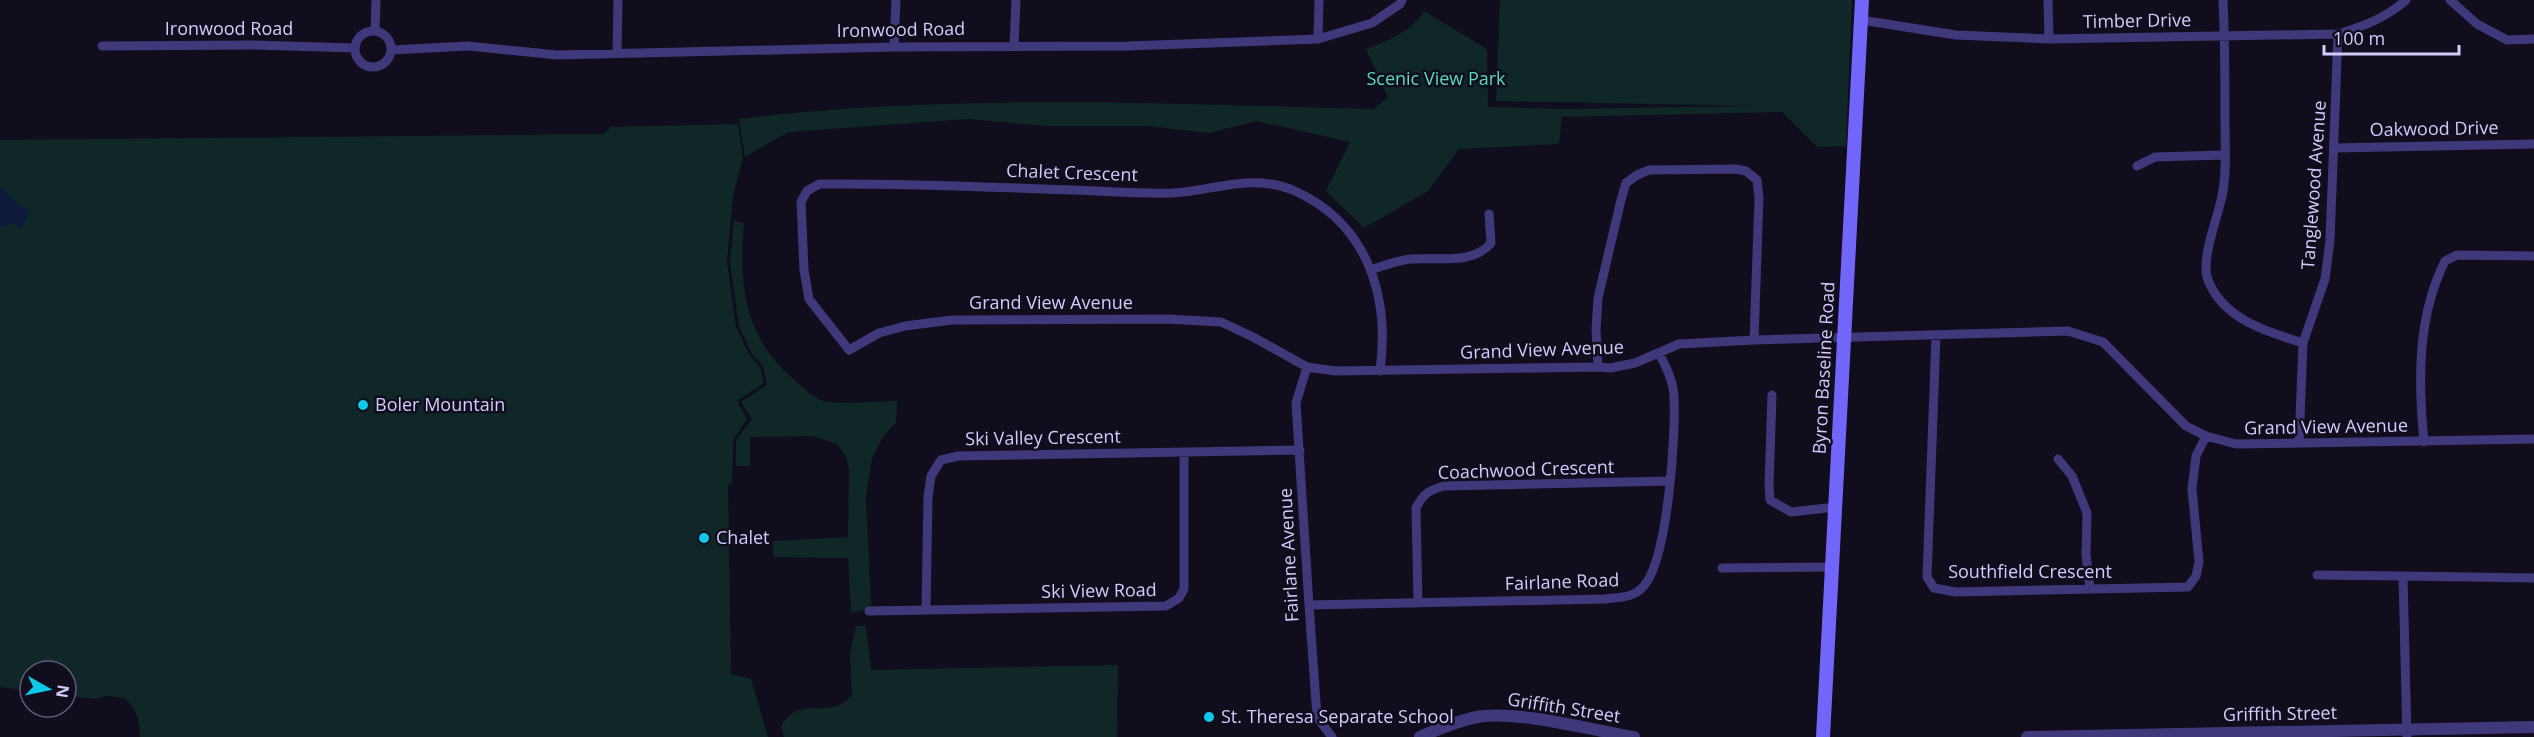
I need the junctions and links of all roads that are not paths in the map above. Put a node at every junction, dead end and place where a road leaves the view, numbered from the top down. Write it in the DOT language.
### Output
graph roads {
  1 [pos="376,0"];
  2 [pos="618,0"];
  3 [pos="896,0"];
  4 [pos="1016,0"];
  5 [pos="1319,0"];
  6 [pos="1402,0"];
  7 [pos="1862,0"];
  8 [pos="2048,0"];
  9 [pos="2223,0"];
  10 [pos="2406,0"];
  11 [pos="2450,0"];
  12 [pos="1861,20"];
  13 [pos="375,31"];
  14 [pos="2338,34"];
  15 [pos="2225,36"];
  16 [pos="1318,39"];
  17 [pos="2049,39"];
  18 [pos="2534,39"];
  19 [pos="1014,45"];
  20 [pos="102,46"];
  21 [pos="894,47"];
  22 [pos="355,48"];
  23 [pos="391,50"];
  24 [pos="617,54"];
  25 [pos="2534,144"];
  26 [pos="2335,148"];
  27 [pos="2225,155"];
  28 [pos="2137,166"];
  29 [pos="1489,214"];
  30 [pos="2534,256"];
  31 [pos="1371,270"];
  32 [pos="1936,336"];
  33 [pos="1843,339"];
  34 [pos="1754,340"];
  35 [pos="2303,343"];
  36 [pos="849,350"];
  37 [pos="1659,353"];
  38 [pos="1307,367"];
  39 [pos="1598,367"];
  40 [pos="1380,371"];
  41 [pos="1773,395"];
  42 [pos="2206,436"];
  43 [pos="2534,439"];
  44 [pos="2424,442"];
  45 [pos="2299,443"];
  46 [pos="1300,450"];
  47 [pos="1184,452"];
  48 [pos="2058,459"];
  49 [pos="1669,481"];
  50 [pos="1836,507"];
  51 [pos="1833,567"];
  52 [pos="1722,568"];
  53 [pos="2317,575"];
  54 [pos="2403,576"];
  55 [pos="2534,578"];
  56 [pos="2090,589"];
  57 [pos="1418,603"];
  58 [pos="1309,605"];
  59 [pos="926,609"];
  60 [pos="869,611"];
  61 [pos="2534,727"];
  62 [pos="2407,733"];
  63 [pos="1332,737"];
  64 [pos="1420,737"];
  65 [pos="1634,737"];
  66 [pos="1823,737"];
  67 [pos="2027,737"];
  1 -- 13 [label="street"];
  2 -- 24 [label="street"];
  3 -- 21 [label="street"];
  4 -- 19 [label="street"];
  5 -- 16 [label="street"];
  6 -- 16 [label="street, Ironwood Road"];
  7 -- 12 [label="main road, Byron Baseline Road"];
  8 -- 17 [label="street"];
  9 -- 15 [label="street"];
  10 -- 14 [label="street, Timber Drive"];
  11 -- 18 [label="street"];
  12 -- 17 [label="street, Timber Drive"];
  12 -- 33 [label="main road, Byron Baseline Road"];
  13 -- 22 [label="street"];
  13 -- 23 [label="street"];
  14 -- 15 [label="street, Timber Drive"];
  14 -- 26 [label="street, Tanglewood Avenue"];
  15 -- 17 [label="street, Timber Drive"];
  15 -- 27 [label="street"];
  16 -- 19 [label="street, Ironwood Road"];
  19 -- 21 [label="street, Ironwood Road"];
  20 -- 22 [label="street, Ironwood Road"];
  21 -- 24 [label="street, Ironwood Road"];
  22 -- 23 [label="street"];
  23 -- 24 [label="street, Ironwood Road"];
  25 -- 26 [label="street, Oakwood Drive"];
  26 -- 35 [label="street, Tanglewood Avenue"];
  27 -- 28 [label="street"];
  27 -- 35 [label="street"];
  29 -- 31 [label="street"];
  30 -- 44 [label="street"];
  31 -- 36 [label="street, Chalet Crescent"];
  31 -- 40 [label="street, Chalet Crescent"];
  32 -- 33 [label="street, Grand View Avenue"];
  32 -- 42 [label="street, Grand View Avenue"];
  32 -- 56 [label="street, Southfield Crescent"];
  33 -- 34 [label="street, Grand View Avenue"];
  33 -- 50 [label="main road, Byron Baseline Road"];
  34 -- 37 [label="street, Grand View Avenue"];
  34 -- 39 [label="street"];
  35 -- 45 [label="street, Tanglewood Avenue"];
  36 -- 38 [label="street, Grand View Avenue"];
  37 -- 39 [label="street, Grand View Avenue"];
  37 -- 49 [label="street, Fairlane Road"];
  38 -- 40 [label="street, Grand View Avenue"];
  38 -- 46 [label="street, Fairlane Avenue"];
  39 -- 40 [label="street, Grand View Avenue"];
  41 -- 50 [label="street"];
  42 -- 45 [label="street, Grand View Avenue"];
  42 -- 56 [label="street, Southfield Crescent"];
  43 -- 44 [label="street, Grand View Avenue"];
  44 -- 45 [label="street, Grand View Avenue"];
  46 -- 47 [label="street, Ski Valley Crescent"];
  46 -- 58 [label="street, Fairlane Avenue"];
  47 -- 59 [label="street, Ski Valley Crescent"];
  47 -- 59 [label="street, Ski View Road"];
  48 -- 56 [label="street"];
  49 -- 57 [label="street, Fairlane Road"];
  49 -- 57 [label="street, Coachwood Crescent"];
  50 -- 51 [label="main road, Byron Baseline Road"];
  51 -- 52 [label="street"];
  51 -- 66 [label="main road, Byron Baseline Road"];
  53 -- 54 [label="street"];
  54 -- 55 [label="street"];
  54 -- 62 [label="street"];
  57 -- 58 [label="street, Fairlane Road"];
  58 -- 63 [label="street, Fairlane Avenue"];
  59 -- 60 [label="street, Ski View Road"];
  61 -- 62 [label="street, Griffith Street"];
  62 -- 67 [label="street, Griffith Street"];
  64 -- 65 [label="street, Griffith Street"];
}
